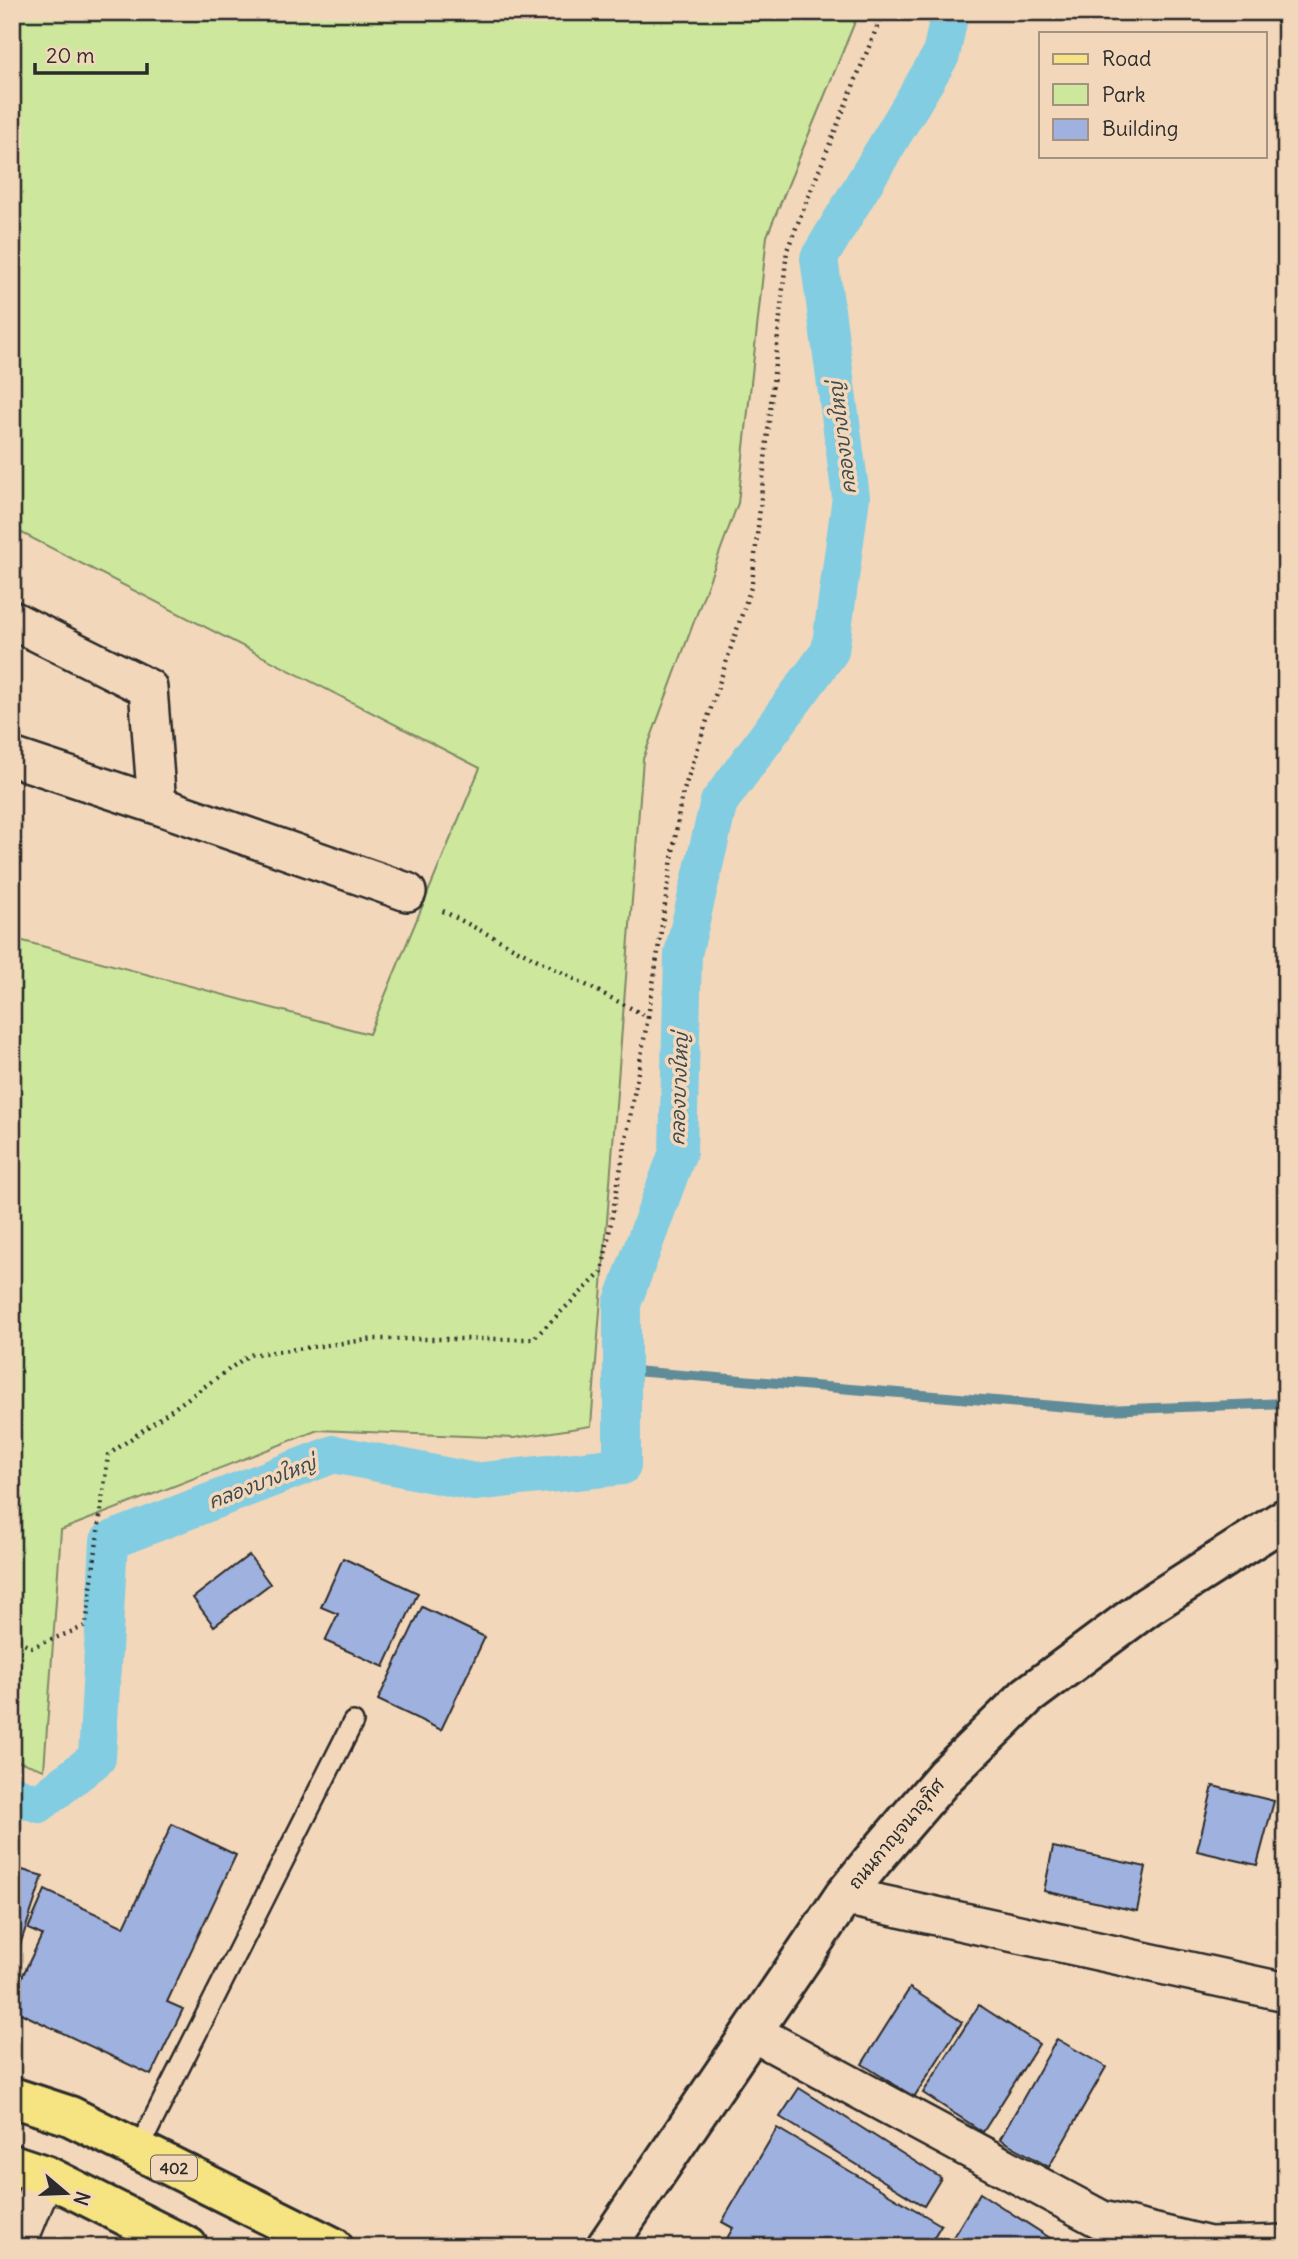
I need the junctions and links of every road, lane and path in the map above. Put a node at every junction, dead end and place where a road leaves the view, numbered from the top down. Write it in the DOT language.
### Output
graph roads {
  1 [pos="884,12"];
  2 [pos="12,620"];
  3 [pos="12,757"];
  4 [pos="157,805"];
  5 [pos="407,892"];
  6 [pos="648,1017"];
  7 [pos="1286,1518"];
  8 [pos="12,1637"];
  9 [pos="353,1723"];
  10 [pos="844,1896"];
  11 [pos="1286,1992"];
  12 [pos="752,2032"];
  13 [pos="12,2097"];
  14 [pos="138,2150"];
  15 [pos="29,2170"];
  16 [pos="1286,2244"];
  17 [pos="16,2247"];
  18 [pos="188,2247"];
  19 [pos="332,2247"];
  20 [pos="606,2247"];
  1 -- 6 [label="path"];
  2 -- 4 [label="street"];
  3 -- 4 [label="street"];
  4 -- 5 [label="street"];
  5 -- 6 [label="path"];
  6 -- 8 [label="path"];
  7 -- 10 [label="street, ถนนกาญจนาอุทิศ"];
  9 -- 14 [label="lane"];
  10 -- 11 [label="street"];
  10 -- 12 [label="street, ถนนกาญจนาอุทิศ"];
  12 -- 16 [label="street"];
  12 -- 20 [label="street, ถนนกาญจนาอุทิศ"];
  13 -- 14 [label="main road, 402"];
  14 -- 19 [label="main road, 402"];
  15 -- 17 [label="street"];
  15 -- 18 [label="main road"];
}
